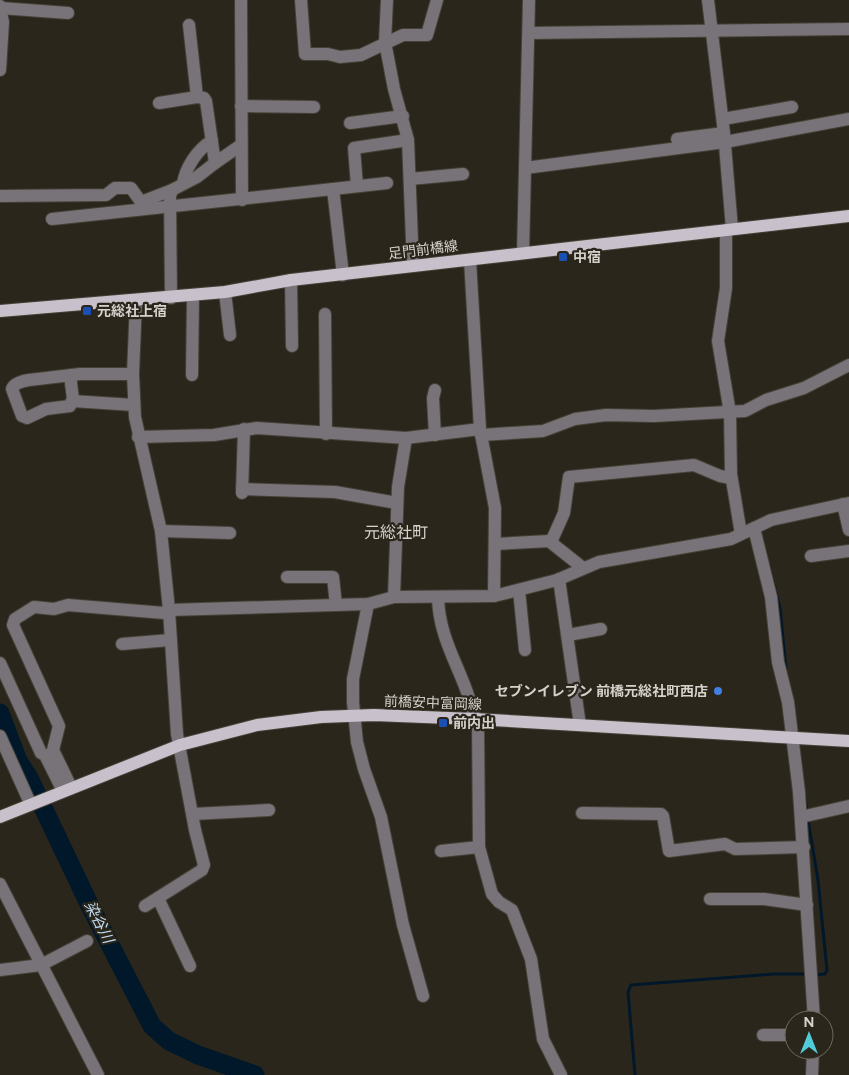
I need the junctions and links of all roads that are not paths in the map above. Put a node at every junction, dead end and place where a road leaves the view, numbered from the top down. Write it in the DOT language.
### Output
graph roads {
  1 [pos="242,0"];
  2 [pos="301,0"];
  3 [pos="387,0"];
  4 [pos="437,0"];
  5 [pos="529,0"];
  6 [pos="708,0"];
  7 [pos="1,7"];
  8 [pos="68,13"];
  9 [pos="189,25"];
  10 [pos="849,29"];
  11 [pos="712,32"];
  12 [pos="529,33"];
  13 [pos="385,42"];
  14 [pos="0,70"];
  15 [pos="196,97"];
  16 [pos="159,103"];
  17 [pos="241,106"];
  18 [pos="314,106"];
  19 [pos="792,107"];
  20 [pos="403,116"];
  21 [pos="723,119"];
  22 [pos="849,120"];
  23 [pos="350,123"];
  24 [pos="725,138"];
  25 [pos="677,139"];
  26 [pos="408,140"];
  27 [pos="212,142"];
  28 [pos="241,145"];
  29 [pos="215,163"];
  30 [pos="525,168"];
  31 [pos="463,174"];
  32 [pos="410,179"];
  33 [pos="387,184"];
  34 [pos="357,186"];
  35 [pos="178,187"];
  36 [pos="333,189"];
  37 [pos="0,196"];
  38 [pos="242,200"];
  39 [pos="142,205"];
  40 [pos="171,208"];
  41 [pos="849,216"];
  42 [pos="52,219"];
  43 [pos="729,229"];
  44 [pos="523,254"];
  45 [pos="470,260"];
  46 [pos="412,266"];
  47 [pos="344,275"];
  48 [pos="291,280"];
  49 [pos="225,292"];
  50 [pos="193,296"];
  51 [pos="171,298"];
  52 [pos="136,301"];
  53 [pos="0,312"];
  54 [pos="325,314"];
  55 [pos="230,334"];
  56 [pos="292,346"];
  57 [pos="849,365"];
  58 [pos="133,374"];
  59 [pos="70,375"];
  60 [pos="192,375"];
  61 [pos="435,390"];
  62 [pos="72,401"];
  63 [pos="134,405"];
  64 [pos="730,412"];
  65 [pos="244,428"];
  66 [pos="480,432"];
  67 [pos="326,434"];
  68 [pos="435,435"];
  69 [pos="138,437"];
  70 [pos="406,438"];
  71 [pos="731,478"];
  72 [pos="397,503"];
  73 [pos="846,504"];
  74 [pos="754,528"];
  75 [pos="849,530"];
  76 [pos="161,532"];
  77 [pos="230,533"];
  78 [pos="741,534"];
  79 [pos="551,542"];
  80 [pos="495,544"];
  81 [pos="849,551"];
  82 [pos="812,556"];
  83 [pos="583,568"];
  84 [pos="287,577"];
  85 [pos="559,580"];
  86 [pos="519,590"];
  87 [pos="494,596"];
  88 [pos="394,597"];
  89 [pos="438,597"];
  90 [pos="368,604"];
  91 [pos="336,605"];
  92 [pos="169,610"];
  93 [pos="601,629"];
  94 [pos="568,635"];
  95 [pos="170,640"];
  96 [pos="122,644"];
  97 [pos="525,650"];
  98 [pos="0,663"];
  99 [pos="355,715"];
  100 [pos="476,719"];
  101 [pos="580,725"];
  102 [pos="0,736"];
  103 [pos="791,737"];
  104 [pos="849,741"];
  105 [pos="180,745"];
  106 [pos="64,791"];
  107 [pos="32,802"];
  108 [pos="849,806"];
  109 [pos="269,810"];
  110 [pos="582,813"];
  111 [pos="193,814"];
  112 [pos="1,815"];
  113 [pos="801,817"];
  114 [pos="479,847"];
  115 [pos="804,847"];
  116 [pos="441,851"];
  117 [pos="0,884"];
  118 [pos="158,898"];
  119 [pos="710,899"];
  120 [pos="808,905"];
  121 [pos="146,906"];
  122 [pos="87,941"];
  123 [pos="41,965"];
  124 [pos="190,966"];
  125 [pos="0,970"];
  126 [pos="423,996"];
  127 [pos="813,1010"];
  128 [pos="763,1035"];
  129 [pos="784,1035"];
  130 [pos="813,1060"];
  131 [pos="98,1075"];
  132 [pos="561,1075"];
  133 [pos="812,1075"];
  1 -- 17 [label="street"];
  2 -- 13 [label="street"];
  3 -- 13 [label="street"];
  4 -- 13 [label="street"];
  5 -- 12 [label="street"];
  6 -- 11 [label="street"];
  7 -- 8 [label="street"];
  7 -- 14 [label="street"];
  9 -- 15 [label="street"];
  10 -- 11 [label="street"];
  11 -- 12 [label="street"];
  11 -- 21 [label="street"];
  12 -- 30 [label="street"];
  13 -- 20 [label="street"];
  15 -- 16 [label="street"];
  15 -- 27 [label="street"];
  17 -- 18 [label="street"];
  17 -- 28 [label="street"];
  19 -- 21 [label="street"];
  20 -- 23 [label="street"];
  20 -- 26 [label="street"];
  21 -- 24 [label="street"];
  22 -- 24 [label="street"];
  24 -- 25 [label="street"];
  24 -- 30 [label="street"];
  24 -- 43 [label="street"];
  26 -- 32 [label="street"];
  26 -- 34 [label="street"];
  27 -- 29 [label="street"];
  27 -- 35 [label="street"];
  28 -- 29 [label="street"];
  28 -- 38 [label="street"];
  29 -- 35 [label="street"];
  30 -- 44 [label="street"];
  31 -- 32 [label="street"];
  32 -- 46 [label="street"];
  33 -- 34 [label="street"];
  34 -- 36 [label="street"];
  35 -- 39 [label="street"];
  35 -- 40 [label="street"];
  36 -- 38 [label="street"];
  36 -- 47 [label="street"];
  37 -- 39 [label="street"];
  38 -- 40 [label="street"];
  39 -- 40 [label="street"];
  39 -- 42 [label="street"];
  40 -- 51 [label="street"];
  41 -- 43 [label="main road, 足門前橋線"];
  43 -- 44 [label="main road, 足門前橋線"];
  43 -- 64 [label="street"];
  44 -- 45 [label="main road, 足門前橋線"];
  45 -- 46 [label="main road, 足門前橋線"];
  45 -- 66 [label="street"];
  46 -- 47 [label="main road, 足門前橋線"];
  47 -- 48 [label="main road, 足門前橋線"];
  48 -- 49 [label="main road, 足門前橋線"];
  48 -- 56 [label="street"];
  49 -- 50 [label="main road, 足門前橋線"];
  49 -- 55 [label="street"];
  50 -- 51 [label="main road, 足門前橋線"];
  50 -- 60 [label="street"];
  51 -- 52 [label="main road, 足門前橋線"];
  52 -- 53 [label="main road, 足門前橋線"];
  52 -- 58 [label="street"];
  54 -- 67 [label="street"];
  57 -- 64 [label="street"];
  58 -- 59 [label="street"];
  58 -- 63 [label="street"];
  59 -- 62 [label="street"];
  59 -- 62 [label="street"];
  61 -- 68 [label="street"];
  62 -- 63 [label="street"];
  63 -- 69 [label="street"];
  64 -- 66 [label="street"];
  64 -- 71 [label="street"];
  65 -- 67 [label="street"];
  65 -- 69 [label="street"];
  65 -- 72 [label="street"];
  66 -- 68 [label="street"];
  66 -- 80 [label="street"];
  67 -- 70 [label="street"];
  68 -- 70 [label="street"];
  69 -- 76 [label="street"];
  70 -- 72 [label="street"];
  71 -- 78 [label="street"];
  71 -- 79 [label="street"];
  72 -- 88 [label="street"];
  73 -- 74 [label="street"];
  73 -- 75 [label="street"];
  74 -- 78 [label="street"];
  74 -- 103 [label="street"];
  76 -- 77 [label="street"];
  76 -- 92 [label="street"];
  78 -- 83 [label="street"];
  79 -- 80 [label="street"];
  79 -- 83 [label="street"];
  80 -- 87 [label="street"];
  81 -- 82 [label="street"];
  83 -- 85 [label="street"];
  84 -- 91 [label="street"];
  85 -- 86 [label="street"];
  85 -- 94 [label="street"];
  86 -- 87 [label="street"];
  86 -- 97 [label="street"];
  87 -- 89 [label="street"];
  88 -- 89 [label="street"];
  88 -- 90 [label="street"];
  89 -- 100 [label="street"];
  90 -- 91 [label="street"];
  90 -- 99 [label="street"];
  91 -- 92 [label="street"];
  92 -- 95 [label="street"];
  92 -- 106 [label="street"];
  93 -- 94 [label="street"];
  94 -- 101 [label="street"];
  95 -- 96 [label="street"];
  95 -- 105 [label="street"];
  98 -- 106 [label="street"];
  99 -- 100 [label="main road, 前橋安中富岡線"];
  99 -- 105 [label="main road, 前橋安中富岡線"];
  99 -- 126 [label="street"];
  100 -- 101 [label="main road, 前橋安中富岡線"];
  100 -- 114 [label="street"];
  101 -- 103 [label="main road, 前橋安中富岡線"];
  102 -- 107 [label="street"];
  103 -- 104 [label="main road, 前橋安中富岡線"];
  103 -- 113 [label="street"];
  105 -- 106 [label="main road, 前橋安中富岡線"];
  105 -- 111 [label="street"];
  106 -- 107 [label="main road, 前橋安中富岡線"];
  107 -- 112 [label="main road"];
  108 -- 113 [label="street"];
  109 -- 111 [label="street"];
  110 -- 115 [label="street"];
  111 -- 118 [label="street"];
  113 -- 115 [label="street"];
  114 -- 116 [label="street"];
  114 -- 132 [label="street"];
  115 -- 120 [label="street"];
  117 -- 123 [label="street"];
  118 -- 121 [label="street"];
  118 -- 124 [label="street"];
  119 -- 120 [label="street"];
  120 -- 127 [label="street"];
  122 -- 123 [label="street"];
  123 -- 125 [label="street"];
  123 -- 131 [label="street"];
  128 -- 129 [label="street"];
  130 -- 133 [label="street"];
}
